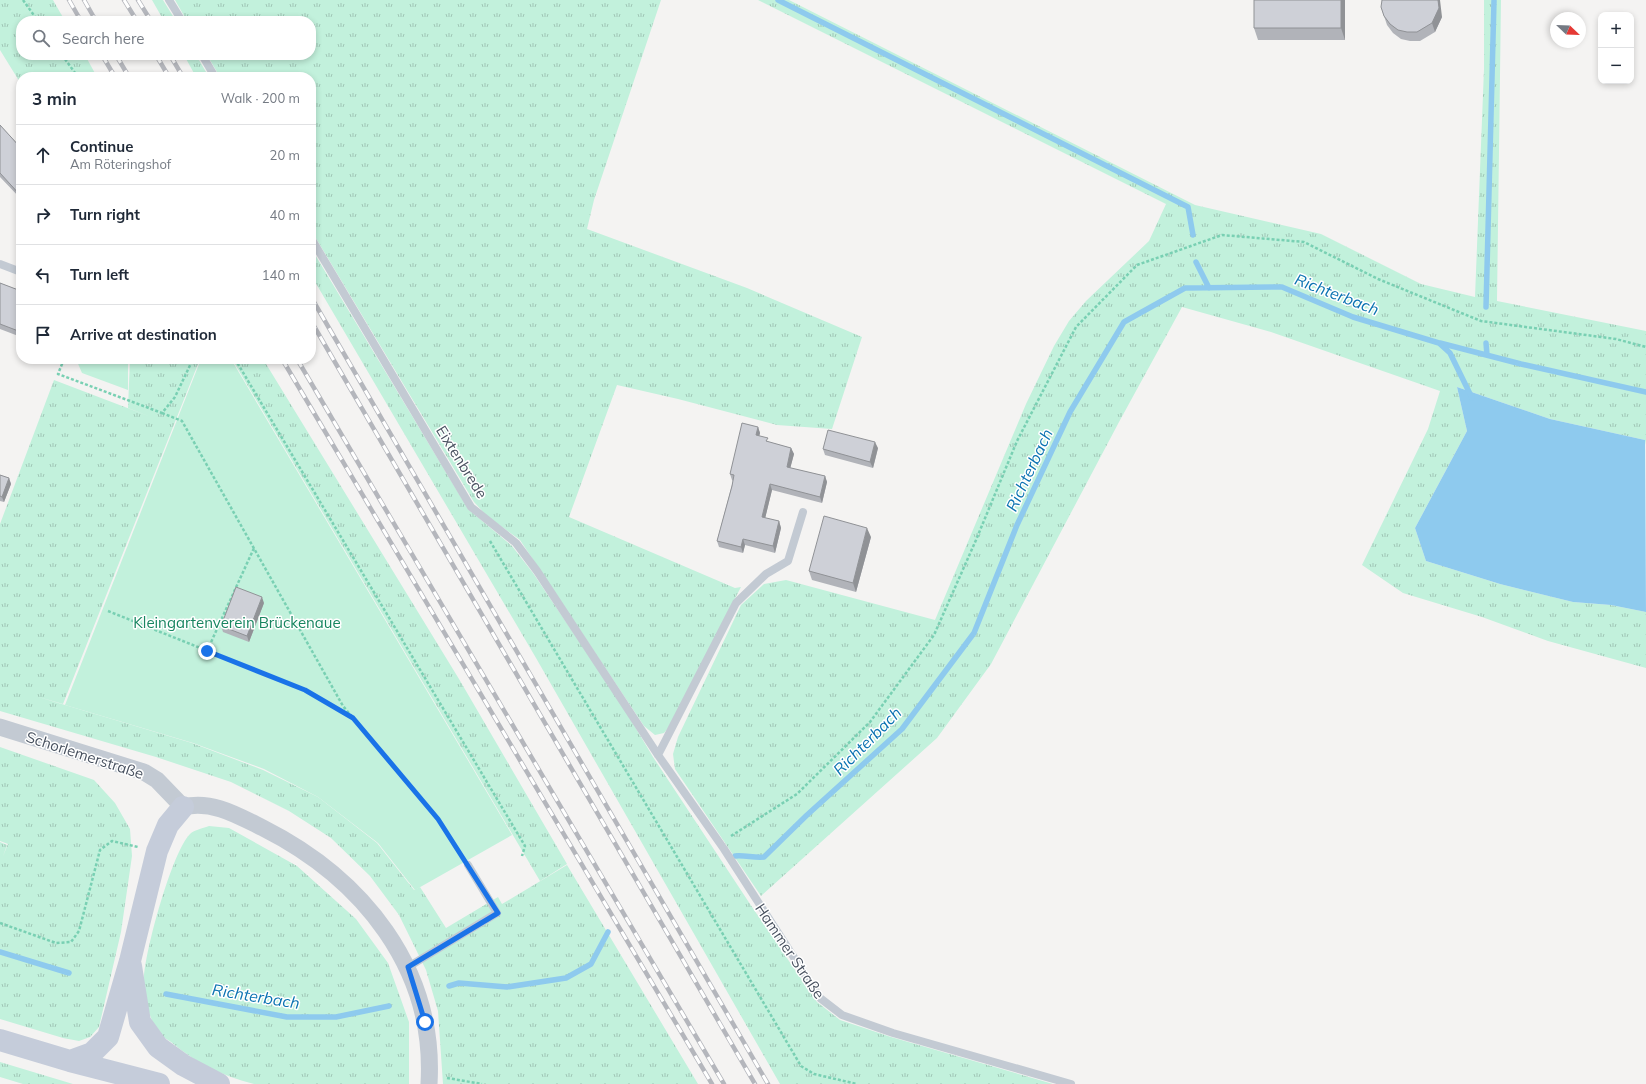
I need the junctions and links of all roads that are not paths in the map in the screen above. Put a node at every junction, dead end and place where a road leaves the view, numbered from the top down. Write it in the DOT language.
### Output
graph roads {
  1 [pos="169,0"];
  2 [pos="179,16"];
  3 [pos="205,60"];
  4 [pos="212,72"];
  5 [pos="316,246"];
  6 [pos="0,264"];
  7 [pos="16,270"];
  8 [pos="803,512"];
  9 [pos="624,702"];
  10 [pos="0,727"];
  11 [pos="658,755"];
  12 [pos="183,807"];
  13 [pos="468,864"];
  14 [pos="130,961"];
  15 [pos="408,967"];
  16 [pos="0,1040"];
  17 [pos="70,1061"];
  18 [pos="429,1079"];
  19 [pos="159,1084"];
  20 [pos="219,1084"];
  21 [pos="1071,1084"];
  1 -- 2 [label="lane"];
  3 -- 4 [label="lane"];
  5 -- 9 [label="lane, Eixtenbrede"];
  6 -- 7 [label="lane"];
  8 -- 11 [label="lane"];
  9 -- 11 [label="lane, Hammer Straße"];
  10 -- 12 [label="street, Schorlemerstraße"];
  11 -- 21 [label="lane, Hammer Straße"];
  12 -- 14 [label="main road"];
  12 -- 15 [label="street"];
  13 -- 15 [label="lane"];
  14 -- 17 [label="main road"];
  14 -- 20 [label="main road"];
  15 -- 18 [label="street"];
  16 -- 17 [label="main road"];
  17 -- 19 [label="main road"];
}
